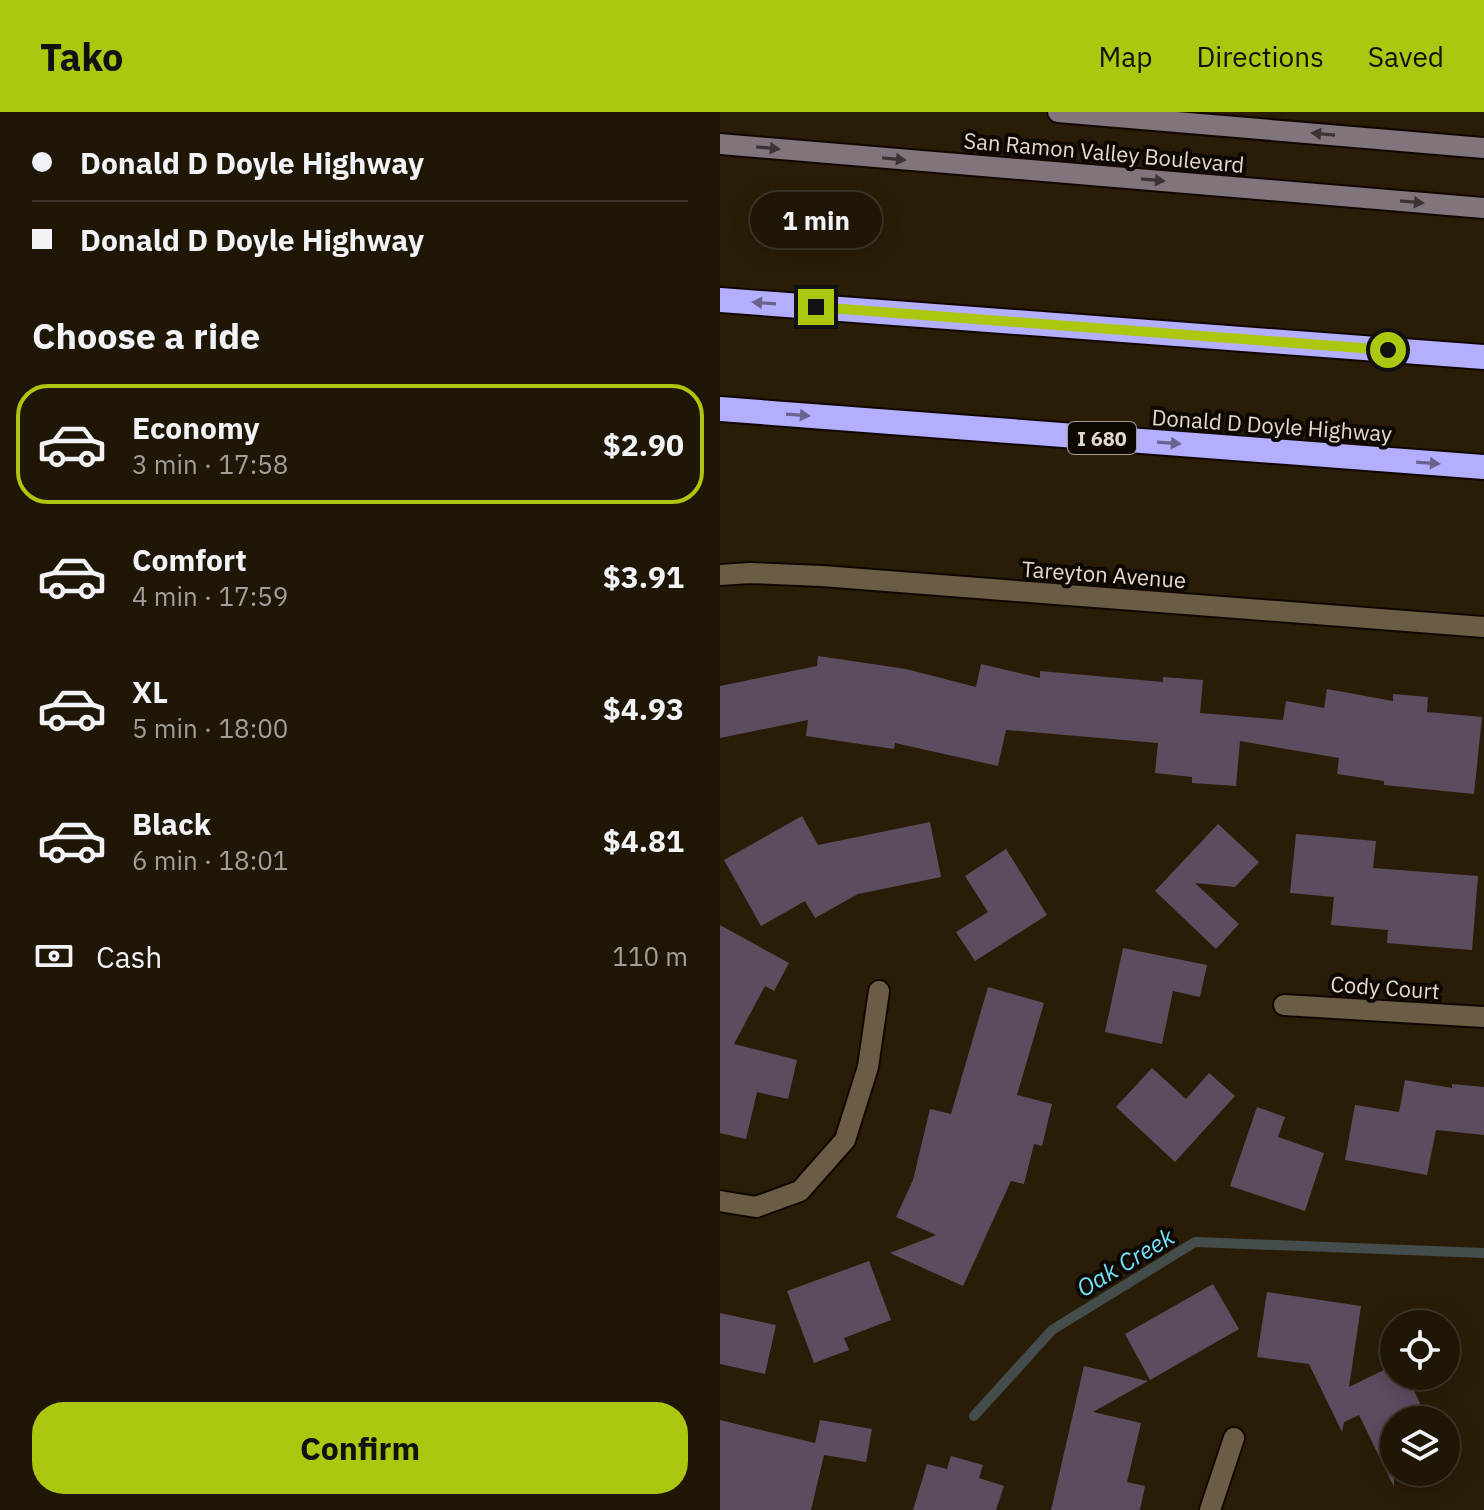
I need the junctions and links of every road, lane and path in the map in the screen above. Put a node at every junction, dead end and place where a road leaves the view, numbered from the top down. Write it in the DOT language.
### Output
graph roads {
  1 [pos="1058,112"];
  2 [pos="720,144"];
  3 [pos="1484,148"];
  4 [pos="1484,208"];
  5 [pos="720,300"];
  6 [pos="1484,357"];
  7 [pos="720,409"];
  8 [pos="1484,467"];
  9 [pos="720,575"];
  10 [pos="1484,627"];
  11 [pos="879,991"];
  12 [pos="1284,1005"];
  13 [pos="1484,1017"];
  14 [pos="720,1201"];
  15 [pos="1234,1438"];
  16 [pos="1210,1510"];
  3 -- 1 [label="main road, San Ramon Valley Boulevard, one-way"];
  2 -- 4 [label="main road, San Ramon Valley Boulevard, one-way"];
  6 -- 5 [label="highway, one-way"];
  7 -- 8 [label="highway, Donald D Doyle Highway / I 680, one-way"];
  9 -- 10 [label="street, Tareyton Avenue"];
  11 -- 14 [label="street"];
  12 -- 13 [label="street, Cody Court"];
  15 -- 16 [label="street"];
}
